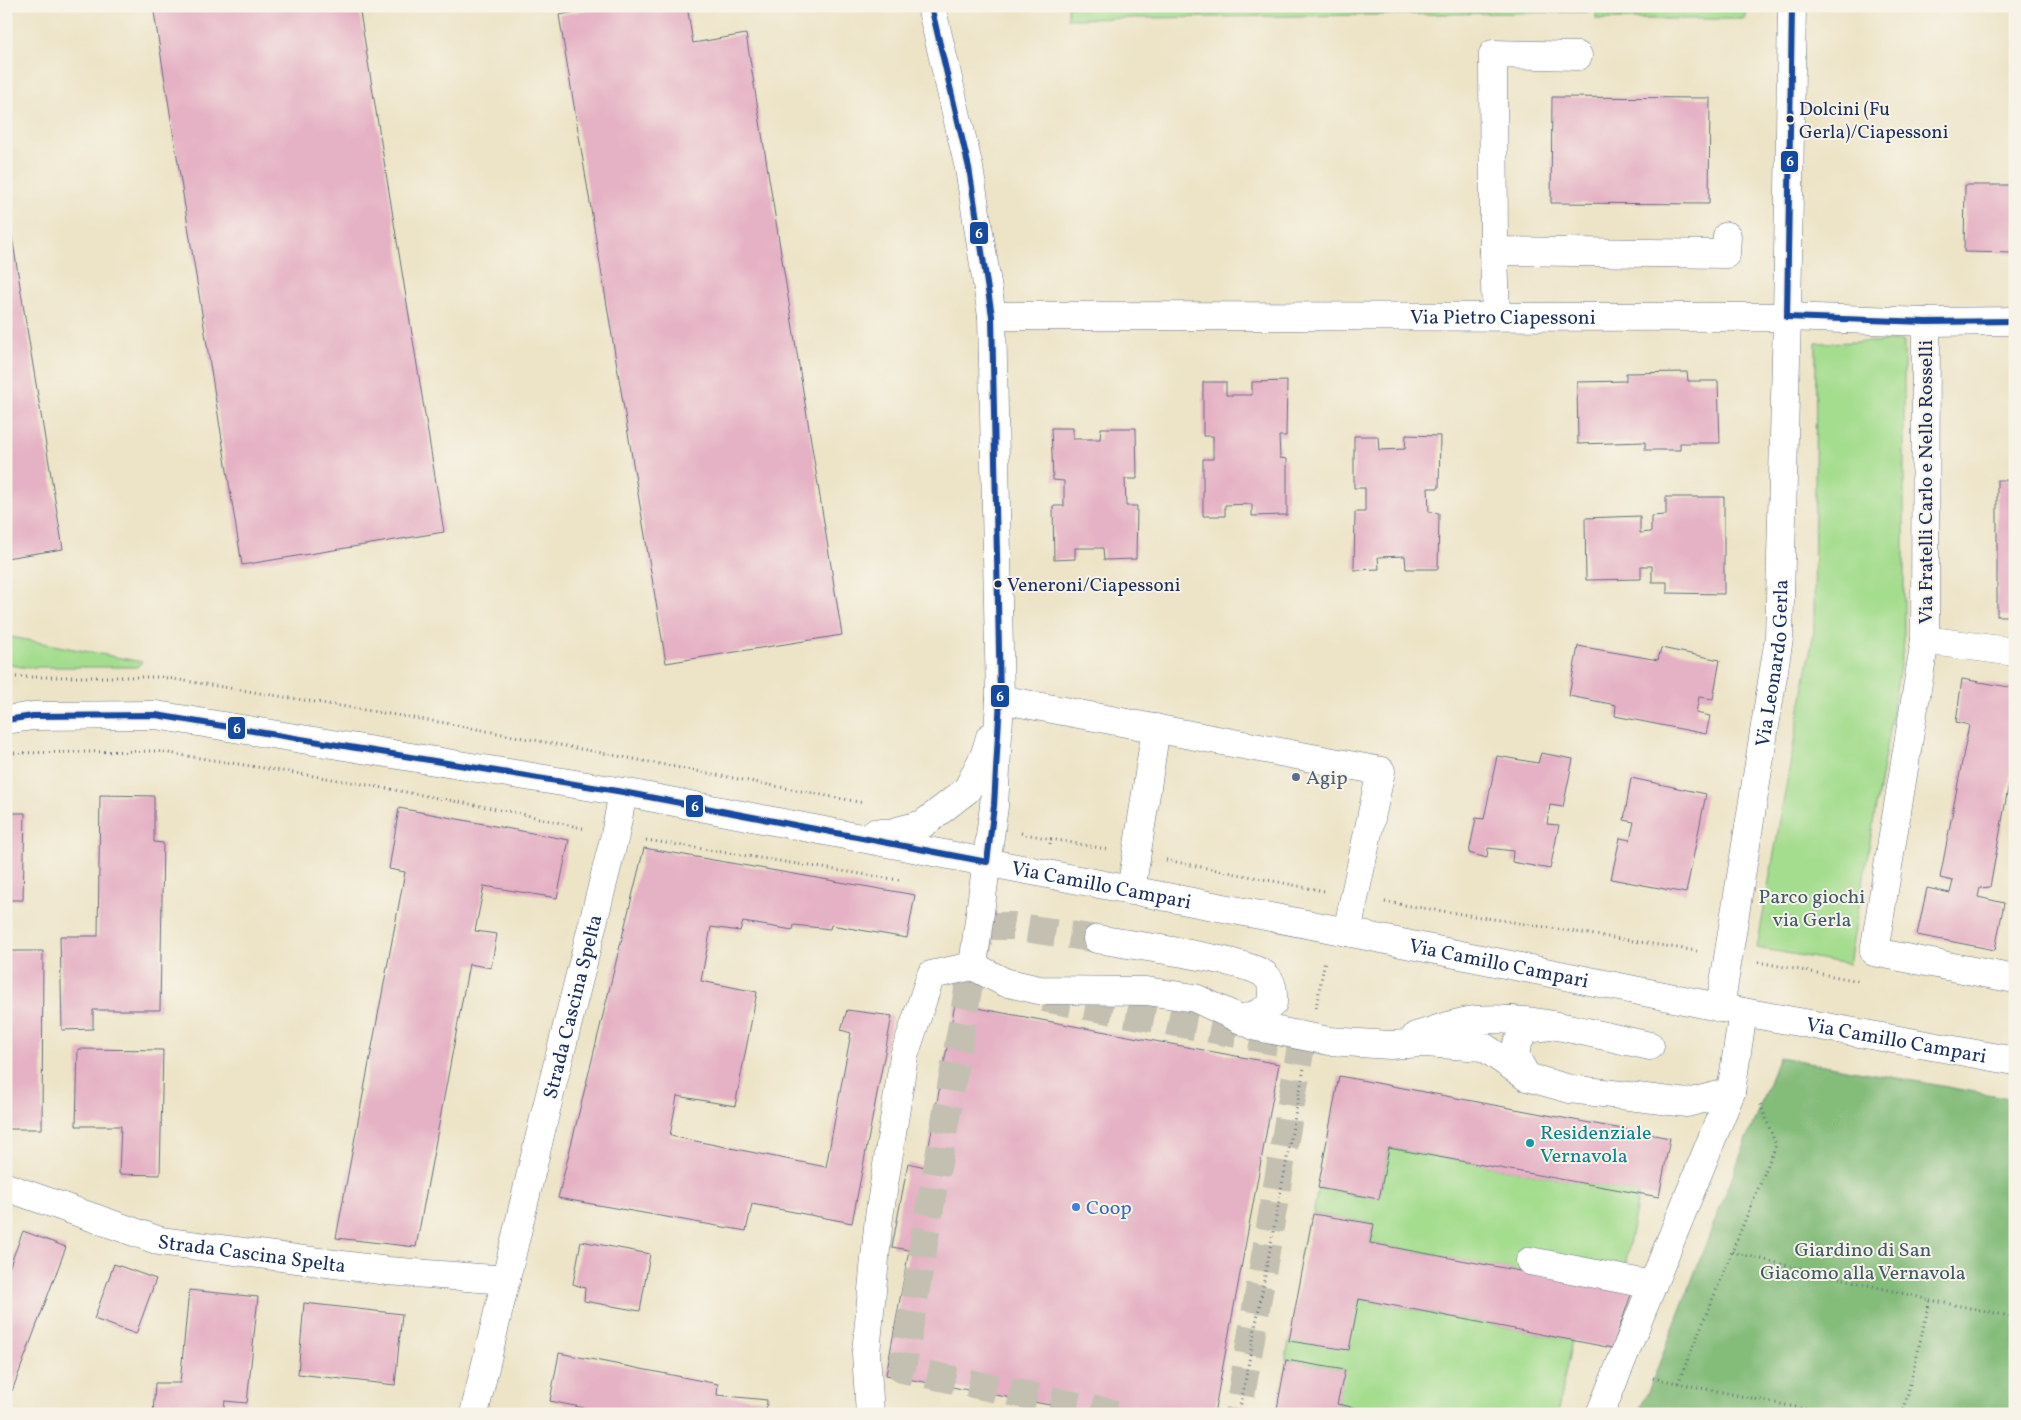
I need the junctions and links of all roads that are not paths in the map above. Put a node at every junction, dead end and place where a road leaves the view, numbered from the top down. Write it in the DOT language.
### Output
graph roads {
  1 [pos="931,6"];
  2 [pos="1792,6"];
  3 [pos="1578,56"];
  4 [pos="1727,236"];
  5 [pos="1494,251"];
  6 [pos="992,316"];
  7 [pos="1496,316"];
  8 [pos="1788,317"];
  9 [pos="2015,321"];
  10 [pos="1926,322"];
  11 [pos="1925,640"];
  12 [pos="2015,652"];
  13 [pos="1000,699"];
  14 [pos="6,720"];
  15 [pos="1156,728"];
  16 [pos="623,792"];
  17 [pos="845,834"];
  18 [pos="987,862"];
  19 [pos="1131,891"];
  20 [pos="1339,931"];
  21 [pos="1097,939"];
  22 [pos="973,966"];
  23 [pos="2015,979"];
  24 [pos="1731,1010"];
  25 [pos="1239,1019"];
  26 [pos="1550,1026"];
  27 [pos="1390,1045"];
  28 [pos="1650,1046"];
  29 [pos="2015,1061"];
  30 [pos="1527,1077"];
  31 [pos="1731,1092"];
  32 [pos="6,1187"];
  33 [pos="1530,1261"];
  34 [pos="506,1280"];
  35 [pos="1652,1285"];
  36 [pos="474,1414"];
  37 [pos="870,1414"];
  38 [pos="1600,1414"];
  1 -- 6 [label="street"];
  2 -- 8 [label="street, Via Leonardo Gerla"];
  3 -- 5 [label="street"];
  4 -- 5 [label="street"];
  5 -- 7 [label="street"];
  6 -- 7 [label="street, Via Pietro Ciapessoni"];
  6 -- 13 [label="street"];
  7 -- 8 [label="street, Via Pietro Ciapessoni"];
  8 -- 10 [label="street, Via Pietro Ciapessoni"];
  8 -- 24 [label="street, Via Leonardo Gerla"];
  9 -- 10 [label="street, Via Pietro Ciapessoni"];
  10 -- 11 [label="street, Via Fratelli Carlo e Nello Rosselli"];
  11 -- 12 [label="street, Via Fratelli Carlo e Nello Rosselli"];
  11 -- 23 [label="street"];
  13 -- 15 [label="street"];
  13 -- 17 [label="street"];
  13 -- 18 [label="street"];
  14 -- 16 [label="street, Via Camillo Campari"];
  15 -- 19 [label="street"];
  15 -- 20 [label="street"];
  16 -- 17 [label="street, Via Camillo Campari"];
  16 -- 34 [label="street, Strada Cascina Spelta"];
  17 -- 18 [label="street, Via Camillo Campari"];
  18 -- 19 [label="street, Via Camillo Campari"];
  18 -- 22 [label="street"];
  19 -- 20 [label="street, Via Camillo Campari"];
  20 -- 24 [label="street, Via Camillo Campari"];
  21 -- 25 [label="street"];
  22 -- 25 [label="street"];
  22 -- 37 [label="street"];
  24 -- 29 [label="street, Via Camillo Campari"];
  24 -- 31 [label="street, Via Leonardo Gerla"];
  25 -- 27 [label="street"];
  26 -- 27 [label="street"];
  26 -- 28 [label="street"];
  26 -- 30 [label="street"];
  27 -- 30 [label="street"];
  30 -- 31 [label="street"];
  31 -- 35 [label="street, Via Leonardo Gerla"];
  32 -- 34 [label="street, Strada Cascina Spelta"];
  33 -- 35 [label="street"];
  34 -- 36 [label="street, Strada Cascina Spelta"];
  35 -- 38 [label="street, Via Leonardo Gerla"];
}
